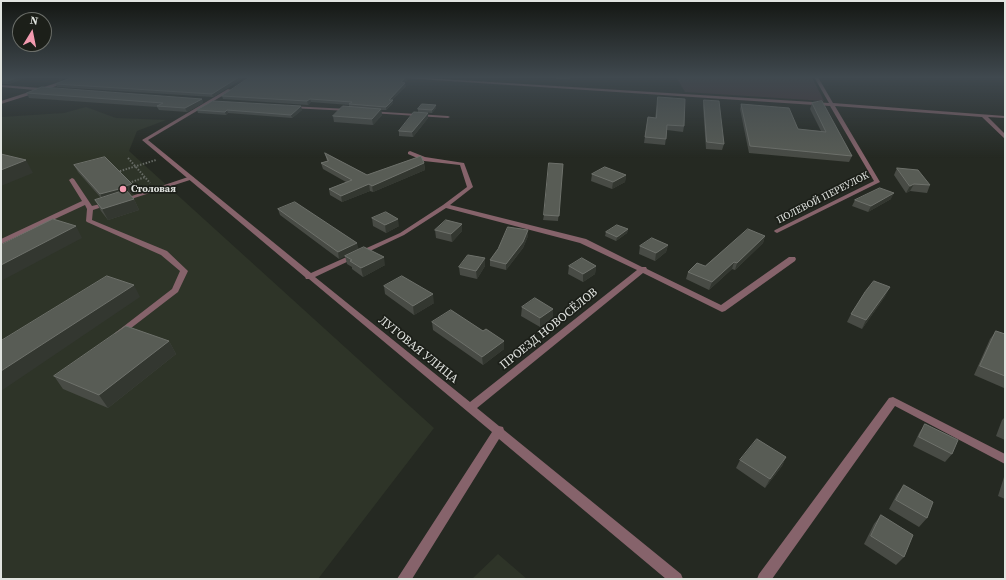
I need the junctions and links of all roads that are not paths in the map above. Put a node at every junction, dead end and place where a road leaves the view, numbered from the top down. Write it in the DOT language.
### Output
graph roads {
  1 [pos="208,104"];
  2 [pos="830,104"];
  3 [pos="284,106"];
  4 [pos="354,111"];
  5 [pos="362,111"];
  6 [pos="983,115"];
  7 [pos="448,117"];
  8 [pos="1005,117"];
  9 [pos="1005,137"];
  10 [pos="410,153"];
  11 [pos="191,178"];
  12 [pos="72,180"];
  13 [pos="119,201"];
  14 [pos="112,203"];
  15 [pos="88,206"];
  16 [pos="445,206"];
  17 [pos="777,231"];
  18 [pos="1,242"];
  19 [pos="792,259"];
  20 [pos="642,270"];
  21 [pos="309,277"];
  22 [pos="110,339"];
  23 [pos="470,408"];
  24 [pos="499,430"];
  25 [pos="1005,459"];
  26 [pos="404,579"];
  27 [pos="676,579"];
  28 [pos="764,579"];
  1 -- 11 [label="street, ЛУГОВАЯ УЛИЦА"];
  2 -- 6 [label="street"];
  2 -- 17 [label="street, ПОЛЕВОЙ ПЕРЕУЛОК"];
  3 -- 4 [label="street"];
  5 -- 7 [label="street"];
  6 -- 8 [label="street"];
  6 -- 9 [label="street"];
  10 -- 16 [label="street"];
  11 -- 13 [label="street"];
  11 -- 21 [label="street, ЛУГОВАЯ УЛИЦА"];
  12 -- 15 [label="street"];
  14 -- 15 [label="street"];
  15 -- 18 [label="street"];
  15 -- 22 [label="street"];
  16 -- 20 [label="street"];
  16 -- 21 [label="street"];
  19 -- 20 [label="street"];
  20 -- 23 [label="street, ПРОЕЗД НОВОСЁЛОВ"];
  21 -- 23 [label="street, ЛУГОВАЯ УЛИЦА"];
  23 -- 24 [label="street, ЛУГОВАЯ УЛИЦА"];
  24 -- 26 [label="street"];
  24 -- 27 [label="street, ЛУГОВАЯ УЛИЦА"];
  25 -- 28 [label="street"];
}
